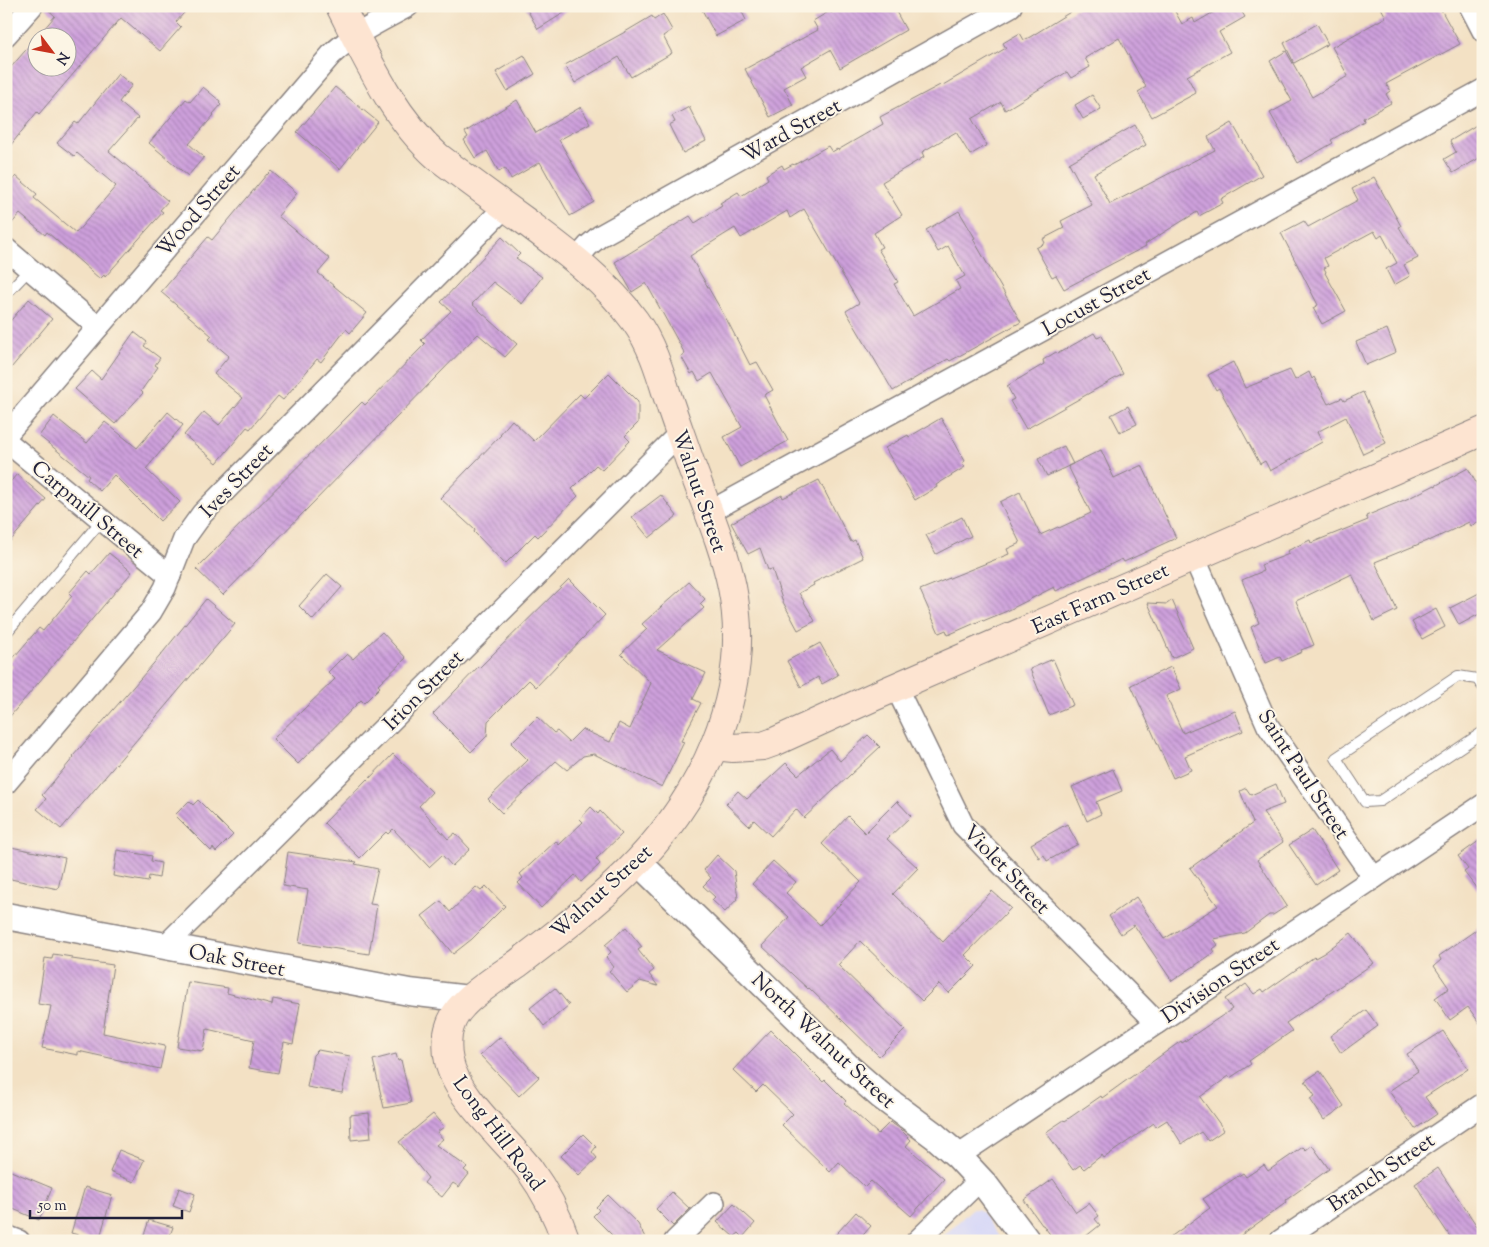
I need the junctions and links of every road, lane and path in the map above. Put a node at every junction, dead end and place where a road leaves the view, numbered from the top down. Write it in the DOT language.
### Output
graph roads {
  1 [pos="32,6"];
  2 [pos="340,6"];
  3 [pos="408,6"];
  4 [pos="1011,6"];
  5 [pos="1470,6"];
  6 [pos="1483,31"];
  7 [pos="355,35"];
  8 [pos="6,36"];
  9 [pos="1483,90"];
  10 [pos="505,206"];
  11 [pos="6,249"];
  12 [pos="576,260"];
  13 [pos="30,269"];
  14 [pos="6,294"];
  15 [pos="98,327"];
  16 [pos="1483,431"];
  17 [pos="680,433"];
  18 [pos="6,436"];
  19 [pos="6,441"];
  20 [pos="709,512"];
  21 [pos="102,520"];
  22 [pos="1194,557"];
  23 [pos="170,576"];
  24 [pos="6,633"];
  25 [pos="896,687"];
  26 [pos="1483,687"];
  27 [pos="1483,732"];
  28 [pos="714,746"];
  29 [pos="6,782"];
  30 [pos="1483,805"];
  31 [pos="638,862"];
  32 [pos="1374,878"];
  33 [pos="6,916"];
  34 [pos="165,946"];
  35 [pos="469,999"];
  36 [pos="1157,1023"];
  37 [pos="1483,1104"];
  38 [pos="958,1156"];
  39 [pos="981,1179"];
  40 [pos="714,1204"];
  41 [pos="6,1236"];
  42 [pos="19,1241"];
  43 [pos="566,1241"];
  44 [pos="675,1241"];
  45 [pos="918,1241"];
  46 [pos="1027,1241"];
  47 [pos="1280,1241"];
  1 -- 8 [label="street"];
  2 -- 7 [label="main road, Walnut Street"];
  3 -- 7 [label="street, Wood Street"];
  4 -- 12 [label="street, Ward Street"];
  5 -- 6 [label="street"];
  7 -- 10 [label="main road, Walnut Street"];
  7 -- 15 [label="street, Wood Street"];
  9 -- 20 [label="street, Locust Street"];
  10 -- 12 [label="main road, Walnut Street"];
  10 -- 23 [label="street, Ives Street"];
  11 -- 13 [label="street"];
  12 -- 17 [label="main road, Walnut Street"];
  13 -- 14 [label="lane"];
  13 -- 15 [label="street"];
  15 -- 18 [label="street, Wood Street"];
  16 -- 22 [label="main road, East Farm Street"];
  17 -- 20 [label="main road, Walnut Street"];
  17 -- 34 [label="street, Irion Street"];
  19 -- 21 [label="street, Carpmill Street"];
  20 -- 28 [label="main road, Walnut Street"];
  21 -- 23 [label="street, Carpmill Street"];
  21 -- 24 [label="lane"];
  22 -- 25 [label="main road, East Farm Street"];
  22 -- 32 [label="street, Saint Paul Street"];
  23 -- 29 [label="street, Ives Street"];
  25 -- 28 [label="main road, East Farm Street"];
  25 -- 36 [label="street, Violet Street"];
  26 -- 27 [label="lane"];
  28 -- 31 [label="main road, Walnut Street"];
  30 -- 32 [label="street, Division Street"];
  31 -- 35 [label="main road, Walnut Street"];
  31 -- 38 [label="street, North Walnut Street"];
  32 -- 36 [label="street, Division Street"];
  33 -- 34 [label="street, Oak Street"];
  34 -- 35 [label="street, Oak Street"];
  35 -- 43 [label="main road, Long Hill Road"];
  36 -- 38 [label="street, Division Street"];
  37 -- 47 [label="street, Branch Street"];
  38 -- 39 [label="street, North Walnut Street"];
  39 -- 45 [label="street"];
  39 -- 46 [label="street, North Walnut Street"];
  40 -- 44 [label="street"];
  41 -- 42 [label="street"];
}
